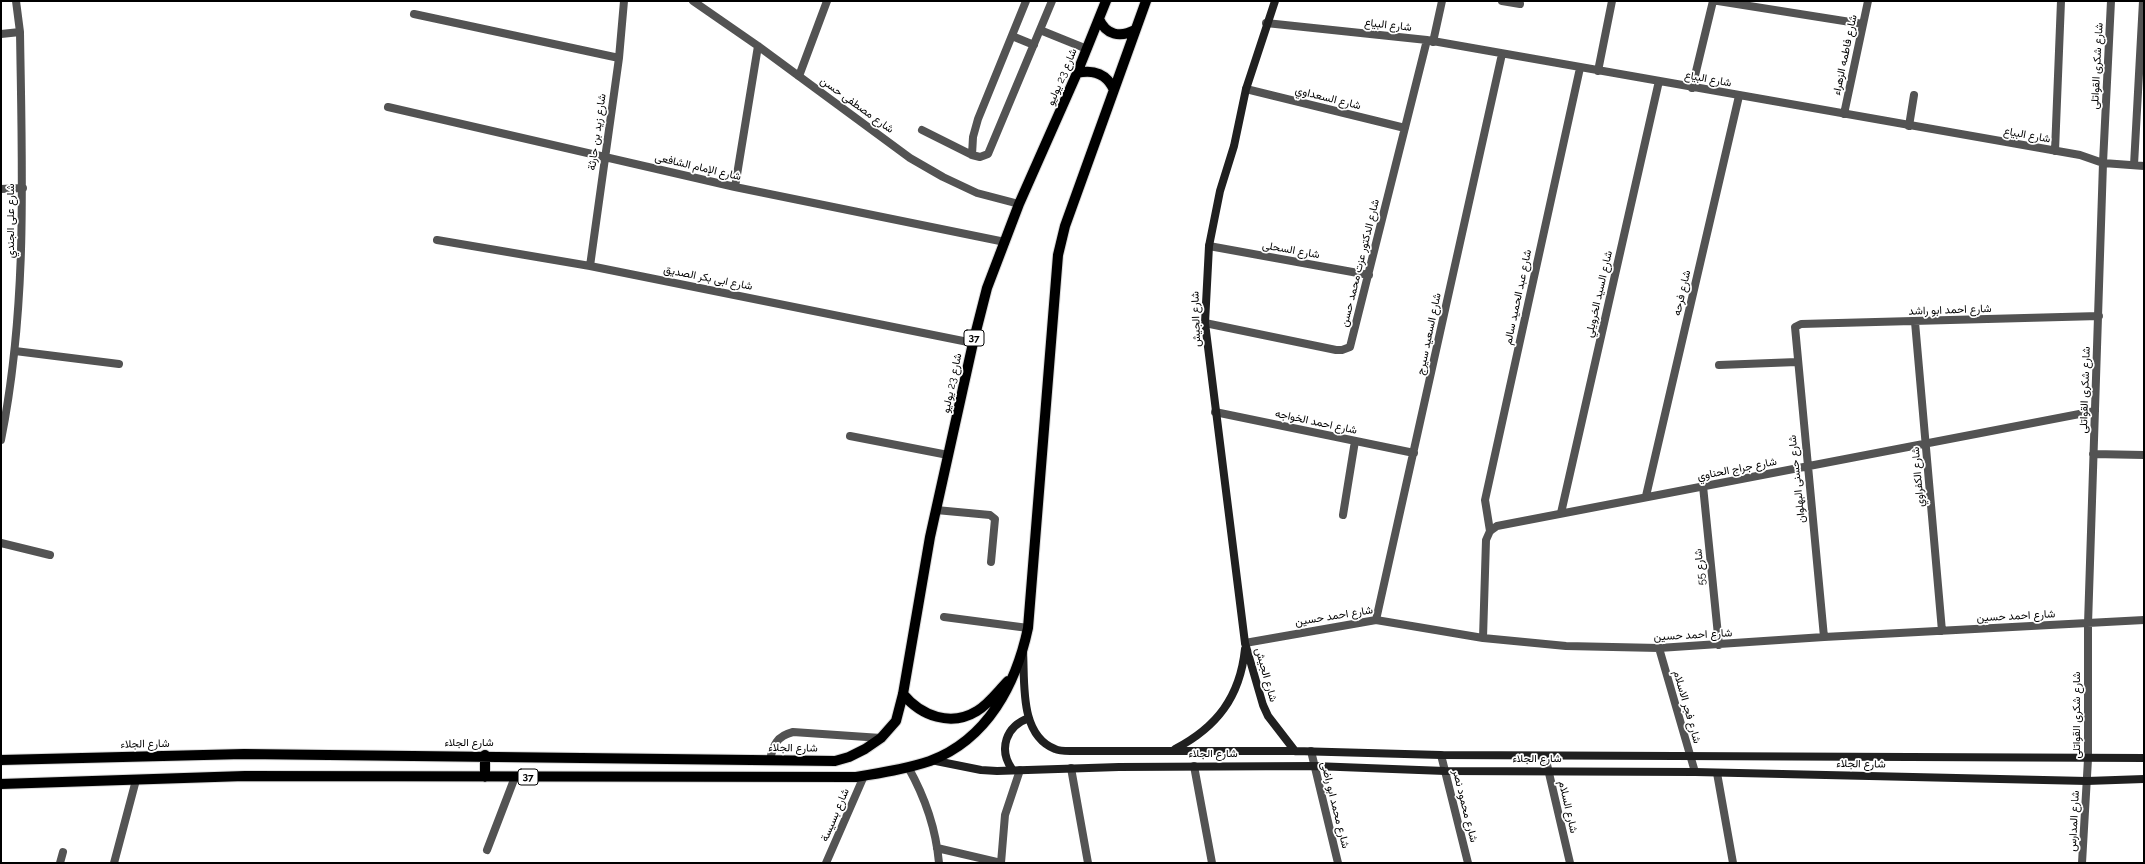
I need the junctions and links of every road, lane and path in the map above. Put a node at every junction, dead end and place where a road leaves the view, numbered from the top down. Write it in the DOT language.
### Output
graph roads {
  1 [pos="16,1"];
  2 [pos="624,1"];
  3 [pos="693,1"];
  4 [pos="827,1"];
  5 [pos="1026,1"];
  6 [pos="1052,1"];
  7 [pos="1106,1"];
  8 [pos="1146,1"];
  9 [pos="1275,1"];
  10 [pos="1442,1"];
  11 [pos="1502,1"];
  12 [pos="1612,1"];
  13 [pos="1713,1"];
  14 [pos="1718,1"];
  15 [pos="1868,1"];
  16 [pos="2061,1"];
  17 [pos="2111,1"];
  18 [pos="2143,1"];
  19 [pos="1520,4"];
  20 [pos="414,14"];
  21 [pos="1099,19"];
  22 [pos="1266,23"];
  23 [pos="1863,24"];
  24 [pos="1040,30"];
  25 [pos="1135,30"];
  26 [pos="20,32"];
  27 [pos="1,34"];
  28 [pos="1012,36"];
  29 [pos="1430,41"];
  30 [pos="1034,45"];
  31 [pos="758,46"];
  32 [pos="1087,49"];
  33 [pos="1502,54"];
  34 [pos="618,58"];
  35 [pos="1580,68"];
  36 [pos="1598,71"];
  37 [pos="1077,73"];
  38 [pos="799,76"];
  39 [pos="1659,81"];
  40 [pos="1246,88"];
  41 [pos="1692,88"];
  42 [pos="1114,90"];
  43 [pos="1914,95"];
  44 [pos="1739,96"];
  45 [pos="388,108"];
  46 [pos="1844,114"];
  47 [pos="1909,126"];
  48 [pos="1405,128"];
  49 [pos="922,130"];
  50 [pos="2055,151"];
  51 [pos="972,155"];
  52 [pos="604,157"];
  53 [pos="2103,163"];
  54 [pos="2134,166"];
  55 [pos="2144,166"];
  56 [pos="735,187"];
  57 [pos="23,188"];
  58 [pos="1,189"];
  59 [pos="1019,204"];
  60 [pos="437,240"];
  61 [pos="1005,242"];
  62 [pos="1209,246"];
  63 [pos="590,266"];
  64 [pos="1369,275"];
  65 [pos="2099,316"];
  66 [pos="1915,322"];
  67 [pos="1205,323"];
  68 [pos="1801,324"];
  69 [pos="973,343"];
  70 [pos="15,351"];
  71 [pos="1797,362"];
  72 [pos="119,364"];
  73 [pos="1718,365"];
  74 [pos="2095,411"];
  75 [pos="1215,412"];
  76 [pos="3,417"];
  77 [pos="850,436"];
  78 [pos="1,440"];
  79 [pos="1355,441"];
  80 [pos="1926,445"];
  81 [pos="1414,454"];
  82 [pos="2094,454"];
  83 [pos="948,455"];
  84 [pos="2144,455"];
  85 [pos="1807,467"];
  86 [pos="1703,486"];
  87 [pos="1646,496"];
  88 [pos="936,510"];
  89 [pos="1561,513"];
  90 [pos="1343,515"];
  91 [pos="1490,531"];
  92 [pos="1,543"];
  93 [pos="50,556"];
  94 [pos="992,562"];
  95 [pos="944,617"];
  96 [pos="1376,620"];
  97 [pos="2144,620"];
  98 [pos="2088,624"];
  99 [pos="1028,628"];
  100 [pos="1942,631"];
  101 [pos="1824,637"];
  102 [pos="1483,638"];
  103 [pos="1245,643"];
  104 [pos="1719,645"];
  105 [pos="1658,648"];
  106 [pos="1023,651"];
  107 [pos="1013,675"];
  108 [pos="903,694"];
  109 [pos="1029,718"];
  110 [pos="881,738"];
  111 [pos="1174,750"];
  112 [pos="1295,751"];
  113 [pos="1311,751"];
  114 [pos="485,755"];
  115 [pos="1441,755"];
  116 [pos="1545,756"];
  117 [pos="1690,756"];
  118 [pos="2144,758"];
  119 [pos="2088,759"];
  120 [pos="1,760"];
  121 [pos="770,760"];
  122 [pos="931,760"];
  123 [pos="1194,766"];
  124 [pos="1314,766"];
  125 [pos="908,768"];
  126 [pos="1071,768"];
  127 [pos="1016,770"];
  128 [pos="1445,771"];
  129 [pos="1548,771"];
  130 [pos="1695,772"];
  131 [pos="1717,773"];
  132 [pos="864,776"];
  133 [pos="485,777"];
  134 [pos="515,777"];
  135 [pos="2144,779"];
  136 [pos="136,780"];
  137 [pos="2087,781"];
  138 [pos="1,784"];
  139 [pos="937,848"];
  140 [pos="487,850"];
  141 [pos="63,852"];
  142 [pos="60,863"];
  143 [pos="114,863"];
  144 [pos="826,863"];
  145 [pos="938,863"];
  146 [pos="1001,863"];
  147 [pos="1088,863"];
  148 [pos="1212,863"];
  149 [pos="1338,863"];
  150 [pos="1468,863"];
  151 [pos="1570,863"];
  152 [pos="1733,863"];
  153 [pos="2082,863"];
  1 -- 26 [label="street, شارع على الجندي"];
  2 -- 34 [label="street, شارع زيد بن حارثة"];
  3 -- 31 [label="street, شارع مصطفى حسن"];
  4 -- 38 [label="street"];
  5 -- 28 [label="street"];
  6 -- 24 [label="street"];
  7 -- 21 [label="main road, شارع 23 يوليو / 37"];
  8 -- 25 [label="main road, 37"];
  9 -- 22 [label="street, شارع الجيش"];
  10 -- 29 [label="street, شارع الدكتور عزت محمد حسن"];
  11 -- 19 [label="street"];
  12 -- 36 [label="street"];
  13 -- 41 [label="street"];
  14 -- 23 [label="street"];
  15 -- 23 [label="street, شارع فاطمه الزهراء"];
  16 -- 50 [label="street"];
  17 -- 53 [label="street, شارع شكرى القواتلى"];
  18 -- 54 [label="street"];
  20 -- 34 [label="street"];
  21 -- 25 [label="main road"];
  21 -- 32 [label="main road, شارع 23 يوليو / 37"];
  22 -- 29 [label="street, شارع البياع"];
  22 -- 40 [label="street, شارع الجيش"];
  23 -- 46 [label="street, شارع فاطمه الزهراء"];
  24 -- 30 [label="street"];
  24 -- 32 [label="street"];
  25 -- 42 [label="main road, 37"];
  26 -- 27 [label="street"];
  26 -- 57 [label="street, شارع على الجندي"];
  28 -- 30 [label="street"];
  28 -- 51 [label="street"];
  29 -- 33 [label="street, شارع البياع"];
  29 -- 48 [label="street, شارع الدكتور عزت محمد حسن"];
  30 -- 51 [label="street"];
  31 -- 38 [label="street, شارع مصطفى حسن"];
  31 -- 56 [label="street"];
  32 -- 37 [label="main road, شارع 23 يوليو / 37"];
  33 -- 35 [label="street, شارع البياع"];
  33 -- 81 [label="street, شارع السعيد سيرج"];
  34 -- 52 [label="street, شارع زيد بن حارثة"];
  35 -- 36 [label="street, شارع البياع"];
  35 -- 91 [label="street, شارع عبد الحميد سالم"];
  36 -- 39 [label="street, شارع البياع"];
  37 -- 42 [label="main road"];
  37 -- 59 [label="main road, شارع 23 يوليو / 37"];
  38 -- 59 [label="street, شارع مصطفى حسن"];
  39 -- 41 [label="street, شارع البياع"];
  39 -- 89 [label="street, شارع السيد الخرويلي"];
  40 -- 48 [label="street, شارع السعداوي"];
  40 -- 62 [label="street, شارع الجيش"];
  41 -- 44 [label="street, شارع البياع"];
  42 -- 99 [label="main road, 37"];
  43 -- 47 [label="street"];
  44 -- 46 [label="street, شارع البياع"];
  44 -- 87 [label="street, شارع فرحه"];
  45 -- 52 [label="street, شارع الإمام الشافعى"];
  46 -- 47 [label="street, شارع البياع"];
  47 -- 50 [label="street, شارع البياع"];
  48 -- 64 [label="street, شارع الدكتور عزت محمد حسن"];
  49 -- 51 [label="street"];
  50 -- 53 [label="street, شارع البياع"];
  52 -- 56 [label="street, شارع الإمام الشافعى"];
  52 -- 63 [label="street, شارع زيد بن حارثة"];
  53 -- 54 [label="street, شارع البياع"];
  53 -- 65 [label="street, شارع شكرى القواتلى"];
  54 -- 55 [label="street, شارع البياع"];
  56 -- 61 [label="street, شارع الإمام الشافعى"];
  57 -- 58 [label="street"];
  57 -- 70 [label="street, شارع على الجندي"];
  59 -- 61 [label="main road, شارع 23 يوليو / 37"];
  60 -- 63 [label="street, شارع ابى بكر الصديق"];
  61 -- 69 [label="main road, شارع 23 يوليو / 37"];
  62 -- 64 [label="street, شارع السحلى"];
  62 -- 67 [label="street, شارع الجيش"];
  63 -- 69 [label="street, شارع ابى بكر الصديق"];
  64 -- 67 [label="street, شارع الدكتور عزت محمد حسن"];
  65 -- 66 [label="street, شارع احمد ابو راشد"];
  65 -- 74 [label="street, شارع شكرى القواتلى"];
  66 -- 68 [label="street, شارع احمد ابو راشد"];
  66 -- 80 [label="street, شارع الكفراوي"];
  67 -- 75 [label="street, شارع الجيش"];
  68 -- 71 [label="street, شارع حسنى البهلوان"];
  69 -- 83 [label="main road, شارع 23 يوليو / 37"];
  70 -- 72 [label="street"];
  70 -- 76 [label="street, شارع على الجندي"];
  71 -- 73 [label="street"];
  71 -- 85 [label="street, شارع حسنى البهلوان"];
  74 -- 80 [label="street, شارع جراج الحناوي"];
  74 -- 82 [label="street, شارع شكرى القواتلى"];
  75 -- 79 [label="street, شارع احمد الخواجه"];
  75 -- 103 [label="street, شارع الجيش"];
  76 -- 78 [label="street, شارع على الجندي"];
  77 -- 83 [label="street"];
  79 -- 81 [label="street, شارع احمد الخواجه"];
  79 -- 90 [label="street"];
  80 -- 85 [label="street, شارع جراج الحناوي"];
  80 -- 100 [label="street, شارع الكفراوي"];
  81 -- 96 [label="street, شارع السعيد سيرج"];
  82 -- 84 [label="street"];
  82 -- 98 [label="street, شارع شكرى القواتلى"];
  83 -- 88 [label="main road, شارع 23 يوليو / 37"];
  85 -- 86 [label="street, شارع جراج الحناوي"];
  85 -- 101 [label="street, شارع حسنى البهلوان"];
  86 -- 87 [label="street, شارع جراج الحناوي"];
  86 -- 104 [label="street, شارع 55"];
  87 -- 89 [label="street, شارع جراج الحناوي"];
  88 -- 94 [label="street"];
  88 -- 108 [label="main road, شارع 23 يوليو / 37"];
  89 -- 91 [label="street, شارع جراج الحناوي"];
  91 -- 102 [label="street"];
  92 -- 93 [label="street"];
  95 -- 99 [label="street"];
  96 -- 102 [label="street, شارع احمد حسين"];
  96 -- 103 [label="street, شارع احمد حسين"];
  97 -- 98 [label="street, شارع احمد حسين"];
  98 -- 100 [label="street, شارع احمد حسين"];
  98 -- 119 [label="street, شارع شكرى القواتلى"];
  99 -- 106 [label="main road, 37"];
  100 -- 101 [label="street, شارع احمد حسين"];
  101 -- 104 [label="street, شارع احمد حسين"];
  102 -- 105 [label="street, شارع احمد حسين"];
  103 -- 111 [label="street, شارع الجيش"];
  103 -- 112 [label="street, شارع الجيش"];
  104 -- 105 [label="street, شارع احمد حسين"];
  105 -- 117 [label="street, شارع فجر الاسلام"];
  106 -- 107 [label="main road, 37"];
  106 -- 109 [label="street, شارع الجلاء"];
  107 -- 108 [label="main road"];
  107 -- 122 [label="main road, 37"];
  108 -- 110 [label="main road, شارع الجلاء / 37"];
  109 -- 111 [label="street, شارع الجلاء"];
  109 -- 127 [label="street"];
  110 -- 121 [label="main road, شارع الجلاء / 37"];
  110 -- 121 [label="street"];
  111 -- 112 [label="street, شارع الجلاء"];
  112 -- 113 [label="street, شارع الجلاء"];
  113 -- 115 [label="street, شارع الجلاء"];
  113 -- 124 [label="street, شارع محمد ابو راضى"];
  114 -- 120 [label="main road, شارع الجلاء / 37"];
  114 -- 121 [label="main road, شارع الجلاء / 37"];
  114 -- 133 [label="main road"];
  115 -- 116 [label="street, شارع الجلاء"];
  115 -- 128 [label="street, شارع محمود نصر"];
  116 -- 117 [label="street, شارع الجلاء"];
  116 -- 129 [label="street, شارع السلام"];
  117 -- 119 [label="street, شارع الجلاء"];
  117 -- 130 [label="street, شارع فجر الاسلام"];
  118 -- 119 [label="street, شارع الجلاء"];
  119 -- 137 [label="street, شارع شكرى القواتلى"];
  122 -- 125 [label="main road, 37"];
  122 -- 127 [label="street, شارع الجلاء"];
  123 -- 124 [label="street, شارع الجلاء"];
  123 -- 126 [label="street, شارع الجلاء"];
  123 -- 148 [label="street"];
  124 -- 128 [label="street, شارع الجلاء"];
  124 -- 149 [label="street, شارع محمد ابو راضى"];
  125 -- 132 [label="main road, 37"];
  125 -- 139 [label="street"];
  126 -- 127 [label="street, شارع الجلاء"];
  126 -- 147 [label="street"];
  127 -- 146 [label="street"];
  128 -- 129 [label="street, شارع الجلاء"];
  128 -- 150 [label="street, شارع محمود نصر"];
  129 -- 130 [label="street, شارع الجلاء"];
  129 -- 151 [label="street, شارع السلام"];
  130 -- 131 [label="street, شارع الجلاء"];
  131 -- 137 [label="street, شارع الجلاء"];
  131 -- 152 [label="street"];
  132 -- 134 [label="main road, 37"];
  132 -- 144 [label="street, شارع بسيسة"];
  133 -- 134 [label="main road, 37"];
  133 -- 136 [label="main road, 37"];
  134 -- 140 [label="street"];
  135 -- 137 [label="street, شارع الجلاء"];
  136 -- 138 [label="main road, 37"];
  136 -- 143 [label="street"];
  137 -- 153 [label="street, شارع المدارس"];
  139 -- 145 [label="street"];
  139 -- 146 [label="street"];
  141 -- 142 [label="street"];
}
